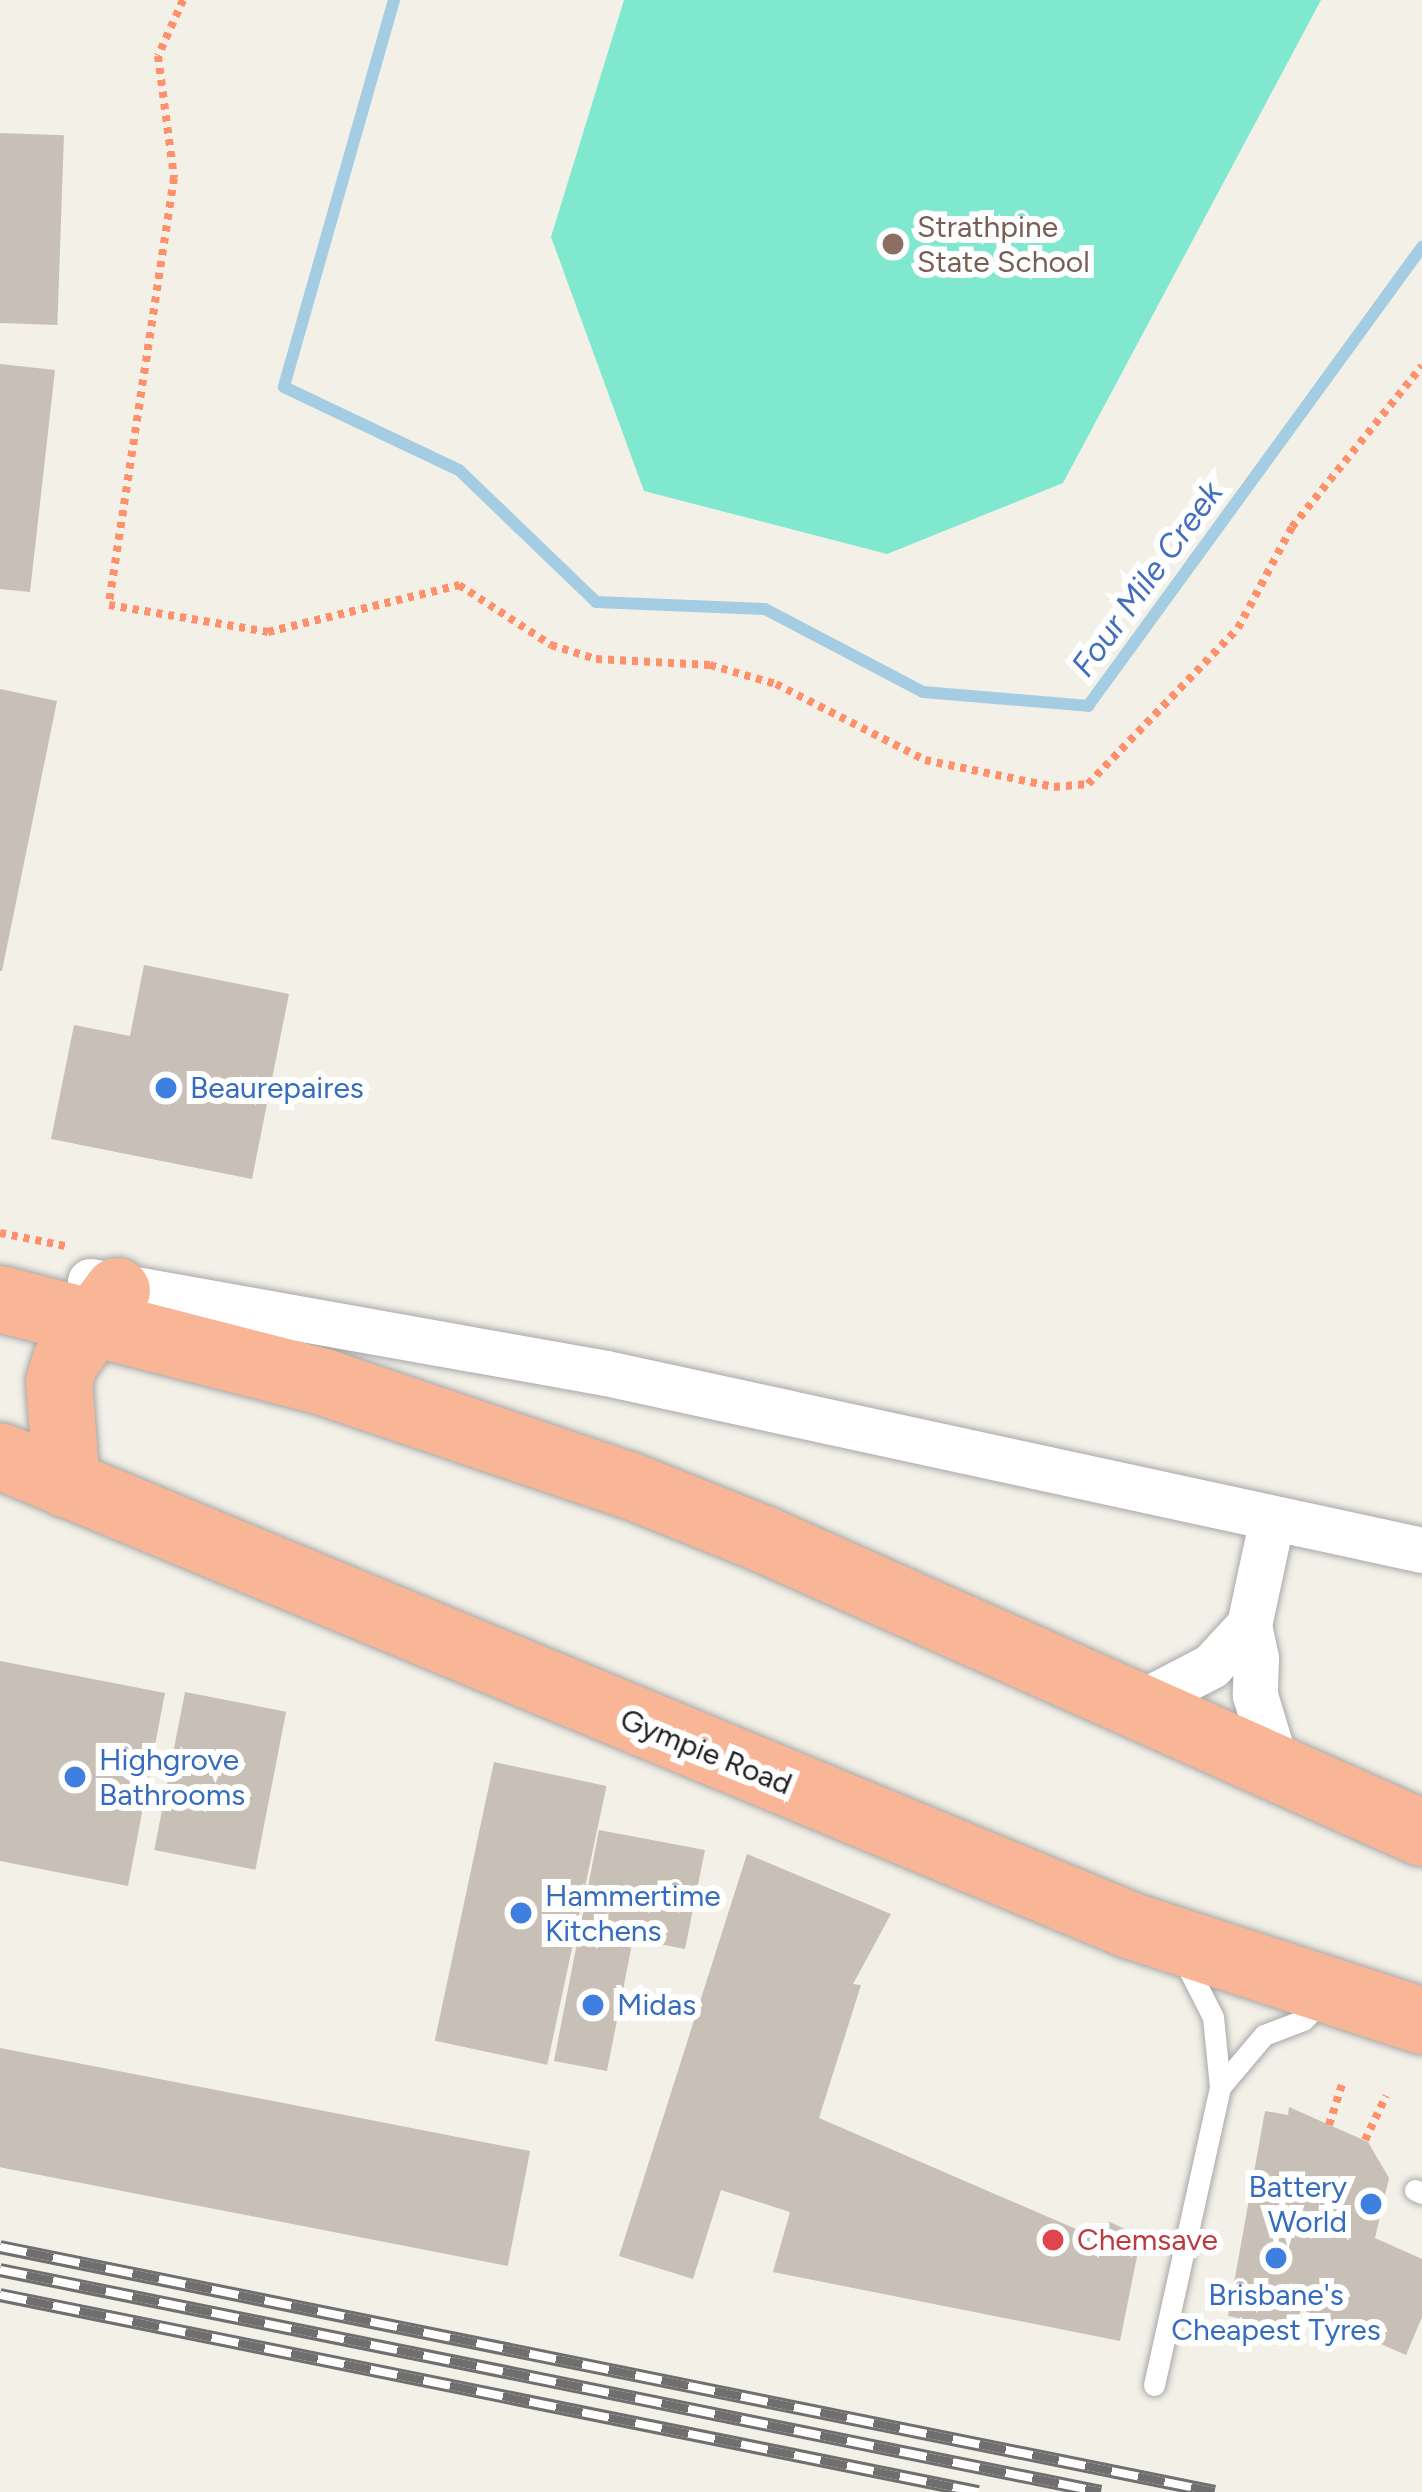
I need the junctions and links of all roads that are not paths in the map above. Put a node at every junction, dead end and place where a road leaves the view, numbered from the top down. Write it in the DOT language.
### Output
graph roads {
  1 [pos="64,1303"];
  2 [pos="0,1456"];
  3 [pos="67,1484"];
  4 [pos="1272,1518"];
  5 [pos="1422,1550"];
  6 [pos="1249,1625"];
  7 [pos="1136,1705"];
  8 [pos="1278,1771"];
  9 [pos="1422,1833"];
  10 [pos="1174,1942"];
  11 [pos="1328,1995"];
  12 [pos="1422,2021"];
  13 [pos="1220,2087"];
  14 [pos="1154,2385"];
  1 -- 3 [label="highway"];
  1 -- 4 [label="street"];
  1 -- 7 [label="highway"];
  2 -- 3 [label="highway, Gympie Road"];
  3 -- 10 [label="highway, Gympie Road"];
  4 -- 5 [label="street"];
  4 -- 6 [label="street"];
  6 -- 7 [label="street"];
  6 -- 8 [label="street"];
  7 -- 8 [label="highway"];
  8 -- 9 [label="highway"];
  10 -- 11 [label="highway, Gympie Road"];
  10 -- 13 [label="lane"];
  11 -- 12 [label="highway, Gympie Road"];
  11 -- 13 [label="lane"];
  13 -- 14 [label="lane"];
}
